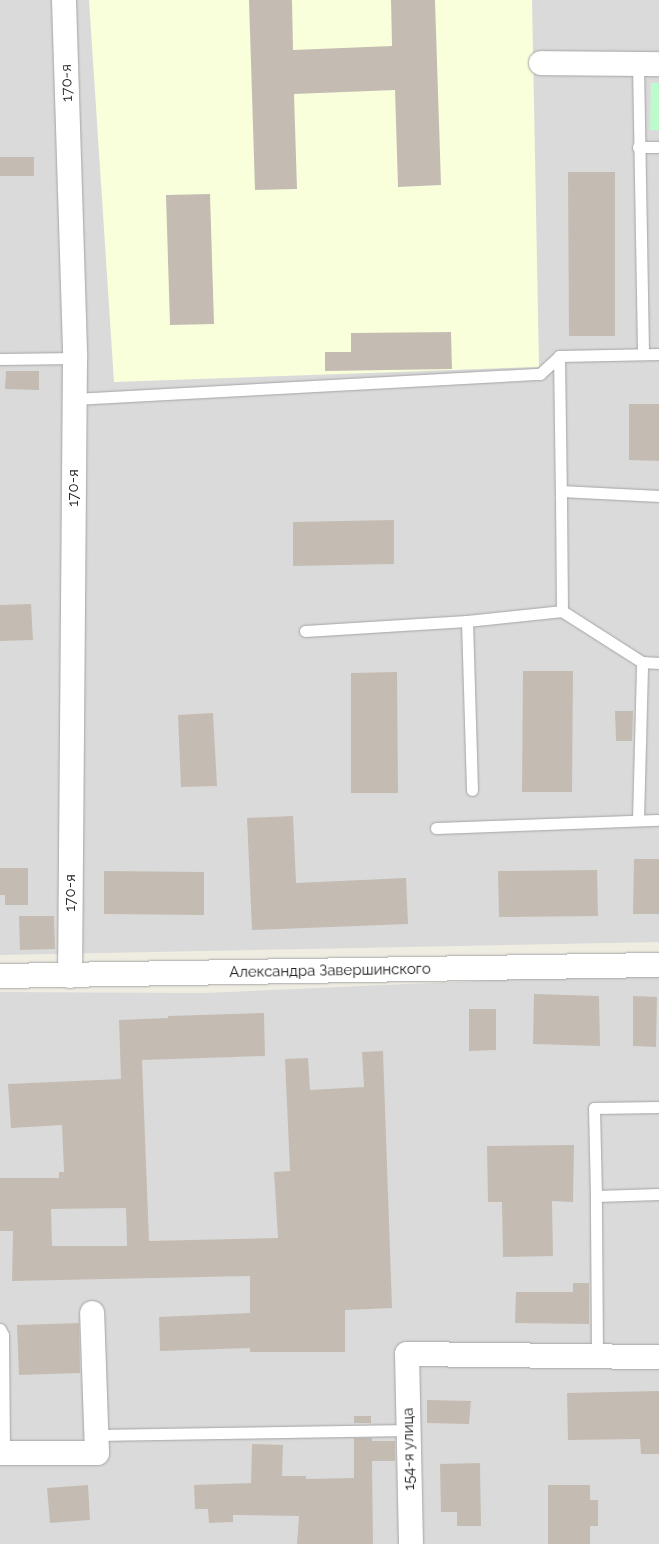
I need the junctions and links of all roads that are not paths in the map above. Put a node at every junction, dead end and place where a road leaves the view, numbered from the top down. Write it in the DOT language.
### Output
graph roads {
  1 [pos="64,0"];
  2 [pos="541,63"];
  3 [pos="648,64"];
  4 [pos="638,147"];
  5 [pos="659,147"];
  6 [pos="643,353"];
  7 [pos="659,354"];
  8 [pos="558,356"];
  9 [pos="0,358"];
  10 [pos="75,358"];
  11 [pos="74,399"];
  12 [pos="561,491"];
  13 [pos="659,496"];
  14 [pos="562,610"];
  15 [pos="467,621"];
  16 [pos="305,631"];
  17 [pos="642,662"];
  18 [pos="659,663"];
  19 [pos="472,790"];
  20 [pos="638,820"];
  21 [pos="659,820"];
  22 [pos="436,828"];
  23 [pos="659,966"];
  24 [pos="0,976"];
  25 [pos="70,976"];
  26 [pos="659,1107"];
  27 [pos="659,1194"];
  28 [pos="596,1196"];
  29 [pos="92,1313"];
  30 [pos="0,1329"];
  31 [pos="596,1356"];
  32 [pos="659,1357"];
  33 [pos="409,1430"];
  34 [pos="96,1435"];
  35 [pos="2,1453"];
  36 [pos="411,1544"];
  1 -- 10 [label="street, 170-я"];
  2 -- 3 [label="street"];
  3 -- 4 [label="lane"];
  4 -- 5 [label="lane"];
  4 -- 6 [label="lane"];
  6 -- 7 [label="lane"];
  6 -- 8 [label="lane"];
  8 -- 11 [label="lane"];
  8 -- 12 [label="lane"];
  9 -- 10 [label="lane"];
  10 -- 11 [label="street, 170-я"];
  11 -- 25 [label="street, 170-я"];
  12 -- 13 [label="lane"];
  12 -- 14 [label="lane"];
  14 -- 15 [label="lane"];
  14 -- 17 [label="lane"];
  15 -- 16 [label="lane"];
  15 -- 19 [label="lane"];
  17 -- 18 [label="lane"];
  17 -- 20 [label="lane"];
  20 -- 21 [label="lane"];
  20 -- 22 [label="lane"];
  23 -- 25 [label="street, Александра Завершинского"];
  24 -- 25 [label="street, Александра Завершинского"];
  26 -- 28 [label="lane"];
  27 -- 28 [label="lane"];
  28 -- 31 [label="lane"];
  29 -- 34 [label="street"];
  30 -- 35 [label="lane"];
  31 -- 32 [label="street"];
  31 -- 33 [label="street, 154-я улица"];
  33 -- 34 [label="lane"];
  33 -- 36 [label="street, 154-я улица"];
  34 -- 35 [label="street"];
}
